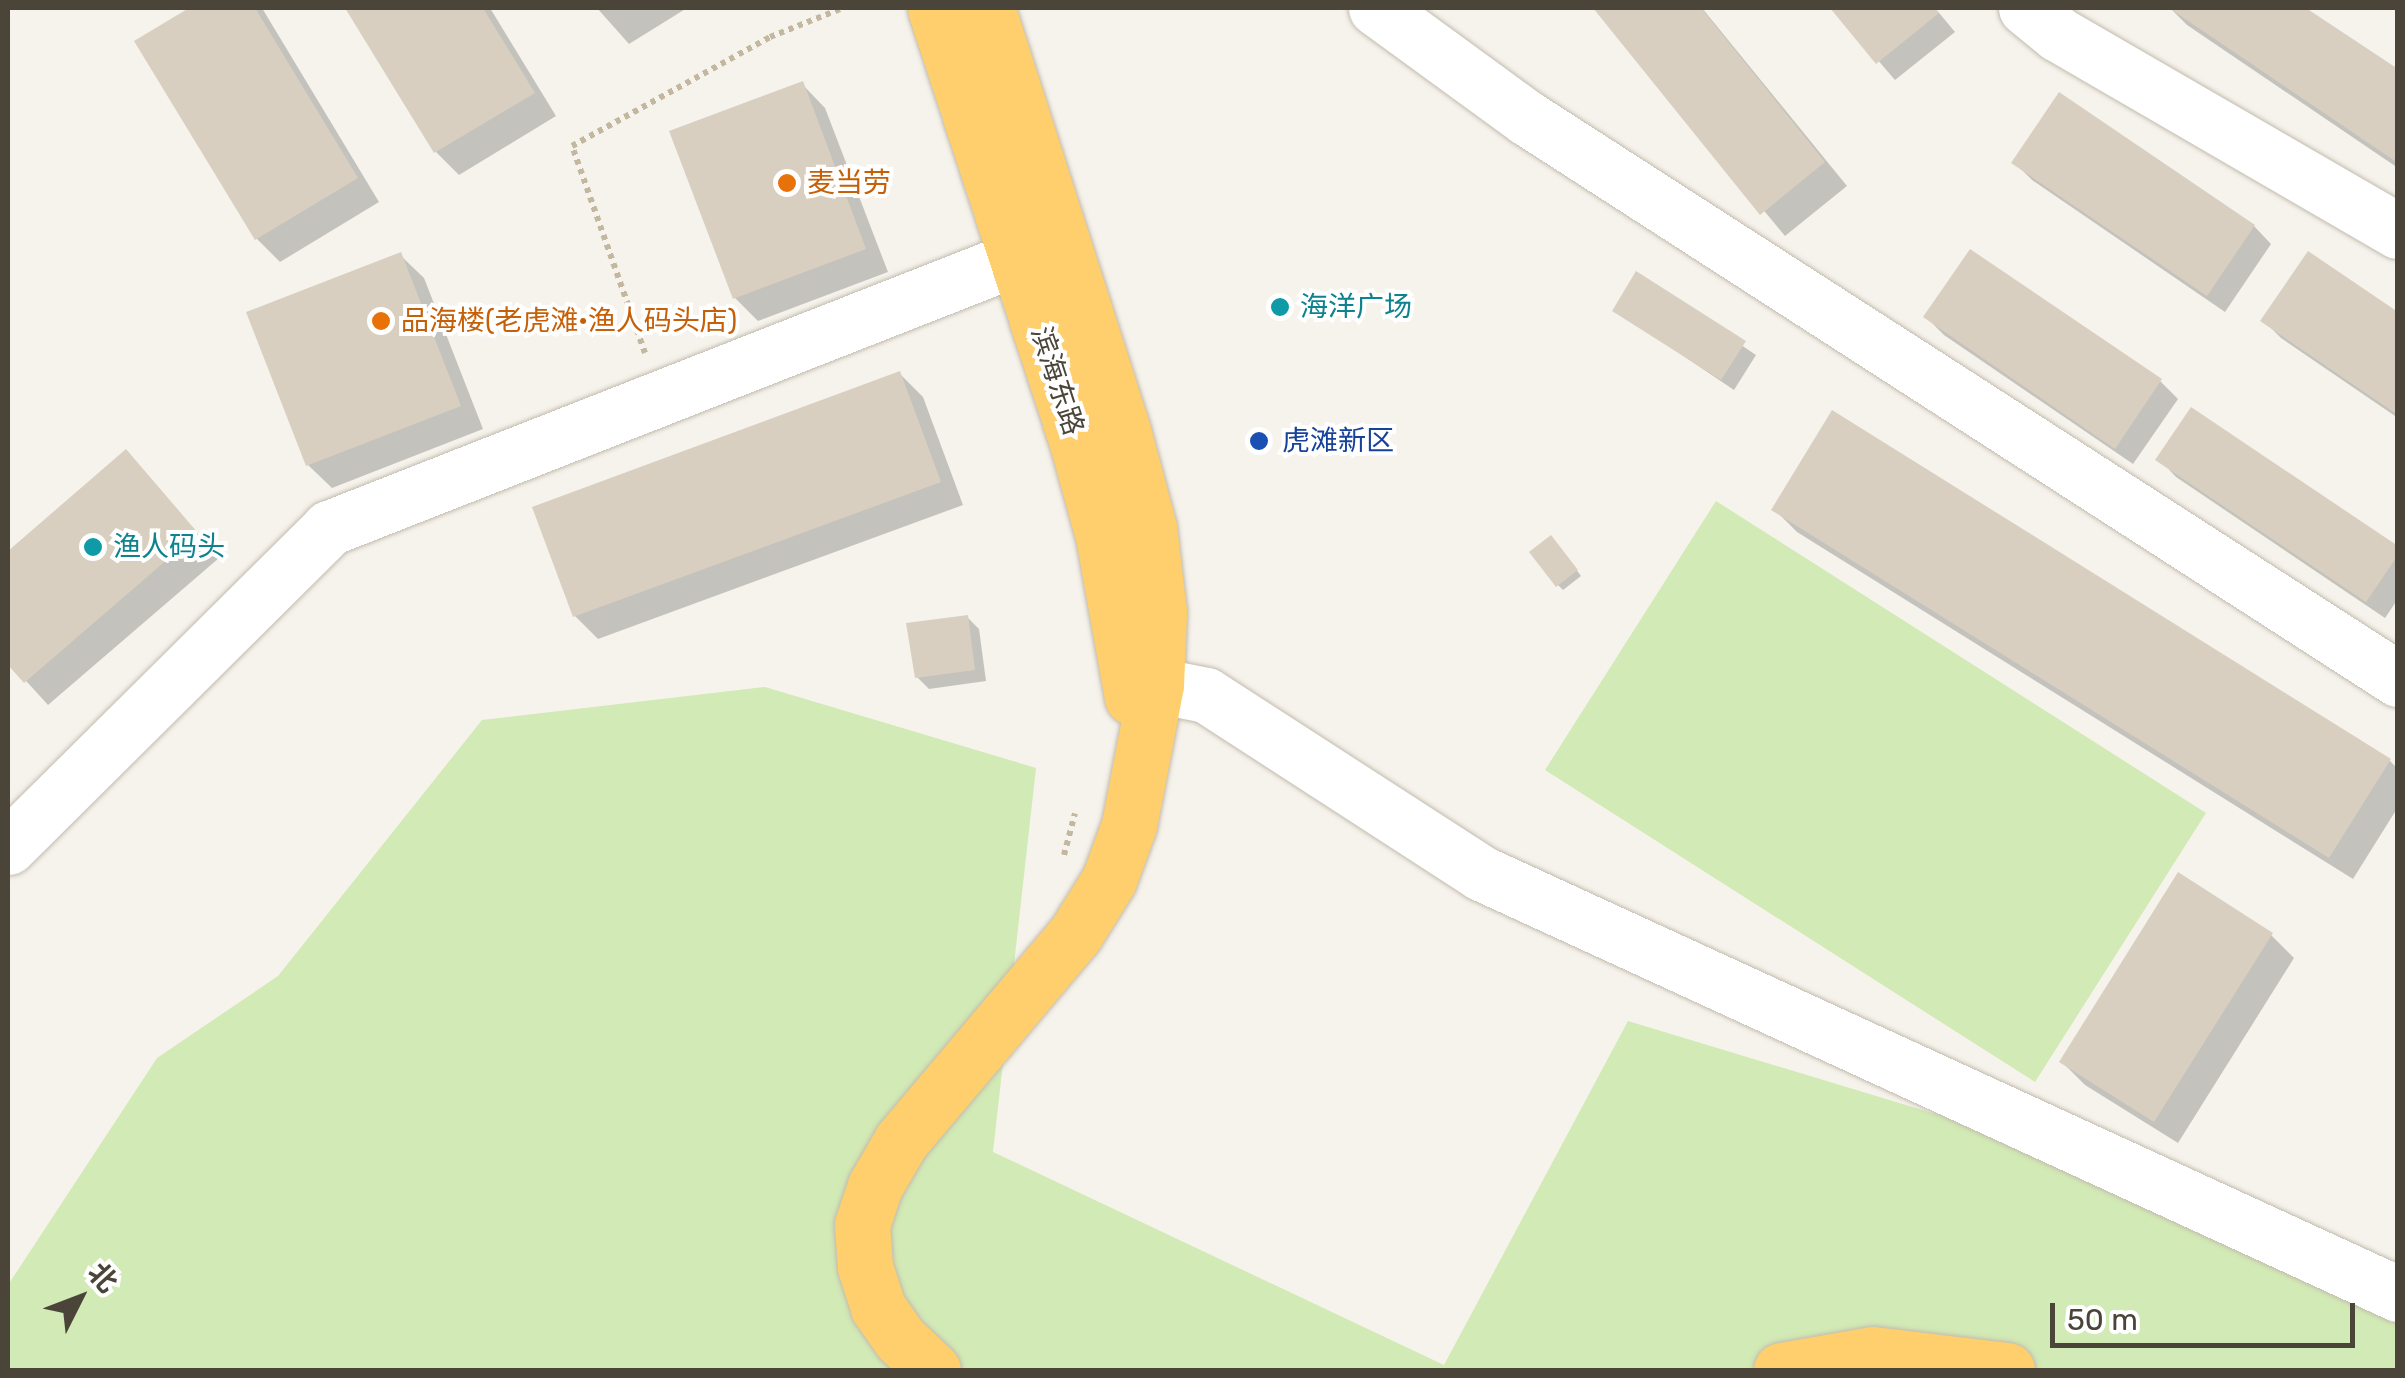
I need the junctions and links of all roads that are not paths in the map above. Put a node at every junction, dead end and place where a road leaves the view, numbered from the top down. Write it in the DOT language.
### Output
graph roads {
  1 [pos="935,8"];
  2 [pos="987,8"];
  3 [pos="1376,8"];
  4 [pos="2026,8"];
  5 [pos="2398,231"];
  6 [pos="1017,258"];
  7 [pos="2398,678"];
  8 [pos="1144,686"];
  9 [pos="8,847"];
  10 [pos="2398,1294"];
  11 [pos="933,1370"];
  12 [pos="1780,1370"];
  13 [pos="2006,1370"];
  1 -- 6 [label="highway, 滨海东路"];
  2 -- 8 [label="highway, 滨海东路"];
  3 -- 7 [label="street"];
  4 -- 5 [label="street"];
  6 -- 8 [label="highway, 滨海东路"];
  6 -- 9 [label="street"];
  8 -- 10 [label="street"];
  8 -- 11 [label="highway, 滨海东路"];
  12 -- 13 [label="highway"];
}
